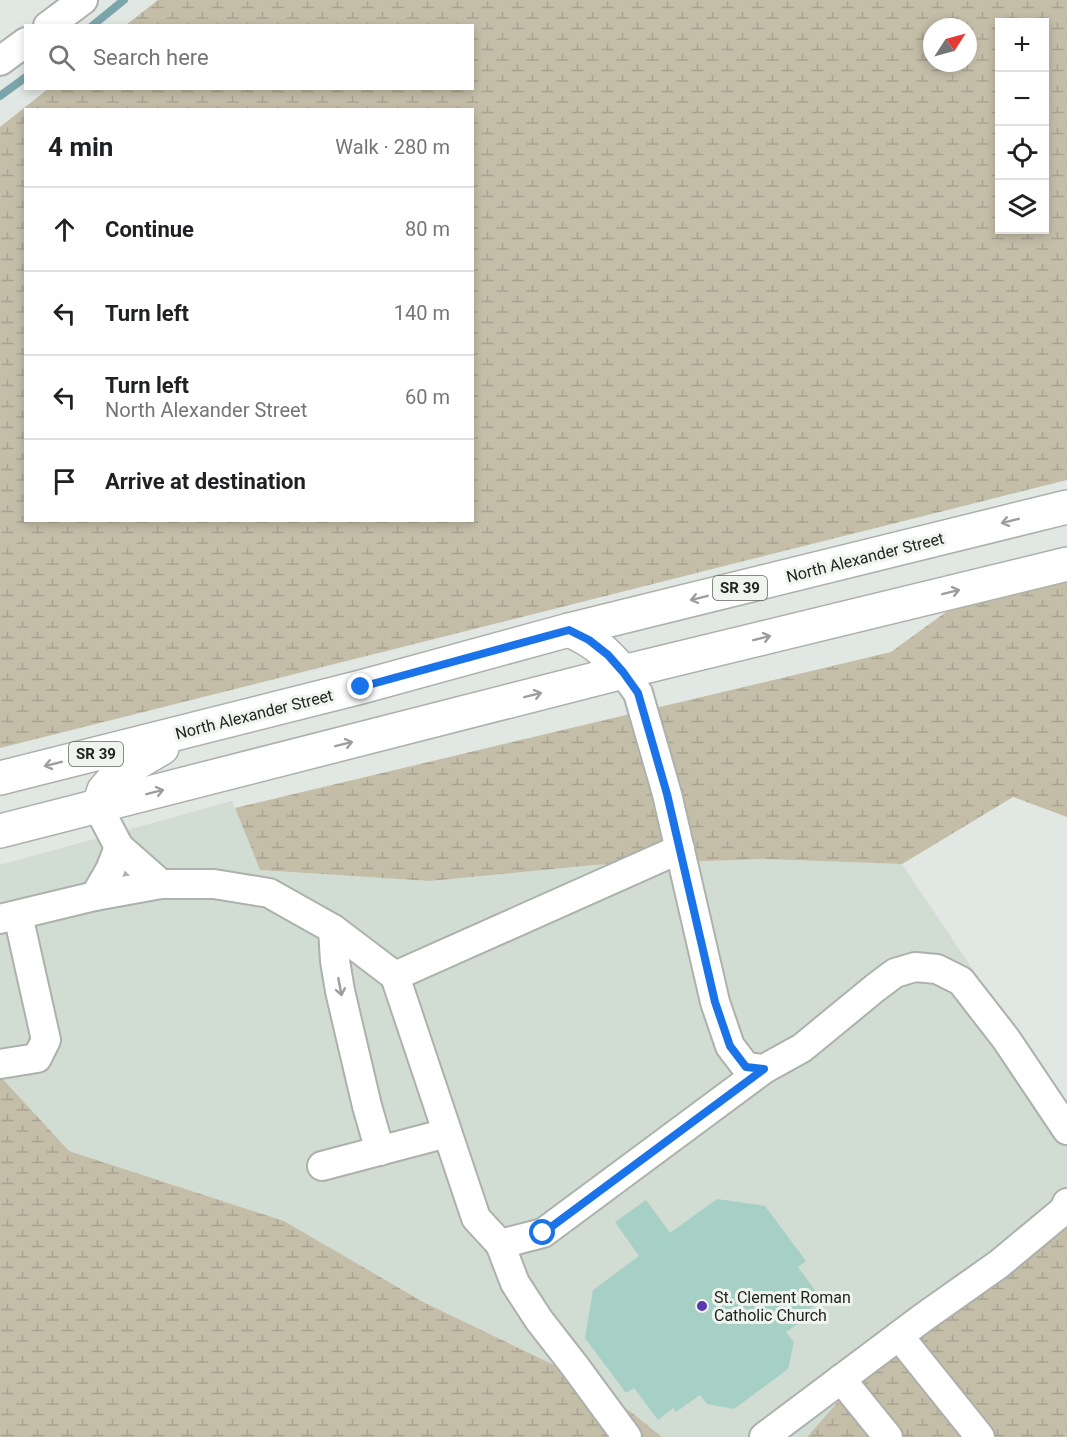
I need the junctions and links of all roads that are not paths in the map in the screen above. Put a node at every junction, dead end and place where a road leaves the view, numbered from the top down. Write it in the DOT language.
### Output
graph roads {
  1 [pos="83,0"];
  2 [pos="51,24"];
  3 [pos="24,43"];
  4 [pos="0,61"];
  5 [pos="1067,507"];
  6 [pos="1067,564"];
  7 [pos="569,630"];
  8 [pos="623,672"];
  9 [pos="191,730"];
  10 [pos="0,778"];
  11 [pos="98,807"];
  12 [pos="0,831"];
  13 [pos="119,847"];
  14 [pos="680,849"];
  15 [pos="161,884"];
  16 [pos="95,896"];
  17 [pos="9,917"];
  18 [pos="333,929"];
  19 [pos="395,976"];
  20 [pos="0,1064"];
  21 [pos="764,1069"];
  22 [pos="1067,1130"];
  23 [pos="447,1132"];
  24 [pos="380,1150"];
  25 [pos="322,1166"];
  26 [pos="1067,1203"];
  27 [pos="500,1244"];
  28 [pos="899,1336"];
  29 [pos="841,1379"];
  30 [pos="794,1428"];
  31 [pos="627,1437"];
  32 [pos="764,1437"];
  33 [pos="888,1437"];
  34 [pos="980,1437"];
  1 -- 2 [label="lane"];
  3 -- 4 [label="lane"];
  5 -- 7 [label="main road, North Alexander Street / SR 39, one-way"];
  8 -- 6 [label="main road, one-way"];
  7 -- 8 [label="main road"];
  7 -- 9 [label="main road, North Alexander Street / SR 39"];
  11 -- 8 [label="main road, one-way"];
  8 -- 14 [label="lane"];
  9 -- 10 [label="main road, North Alexander Street / SR 39, one-way"];
  9 -- 11 [label="main road"];
  11 -- 12 [label="main road"];
  11 -- 13 [label="lane"];
  13 -- 15 [label="lane"];
  13 -- 16 [label="lane"];
  14 -- 19 [label="lane"];
  14 -- 21 [label="lane"];
  15 -- 16 [label="lane"];
  15 -- 18 [label="lane"];
  16 -- 17 [label="lane"];
  17 -- 20 [label="lane"];
  18 -- 19 [label="lane"];
  18 -- 24 [label="lane, one-way"];
  19 -- 23 [label="lane"];
  21 -- 22 [label="lane"];
  21 -- 27 [label="lane"];
  23 -- 24 [label="lane"];
  23 -- 27 [label="lane"];
  24 -- 25 [label="lane"];
  26 -- 28 [label="lane"];
  27 -- 31 [label="lane"];
  28 -- 29 [label="lane"];
  28 -- 34 [label="lane"];
  29 -- 30 [label="lane"];
  29 -- 33 [label="lane"];
  30 -- 32 [label="lane"];
}
